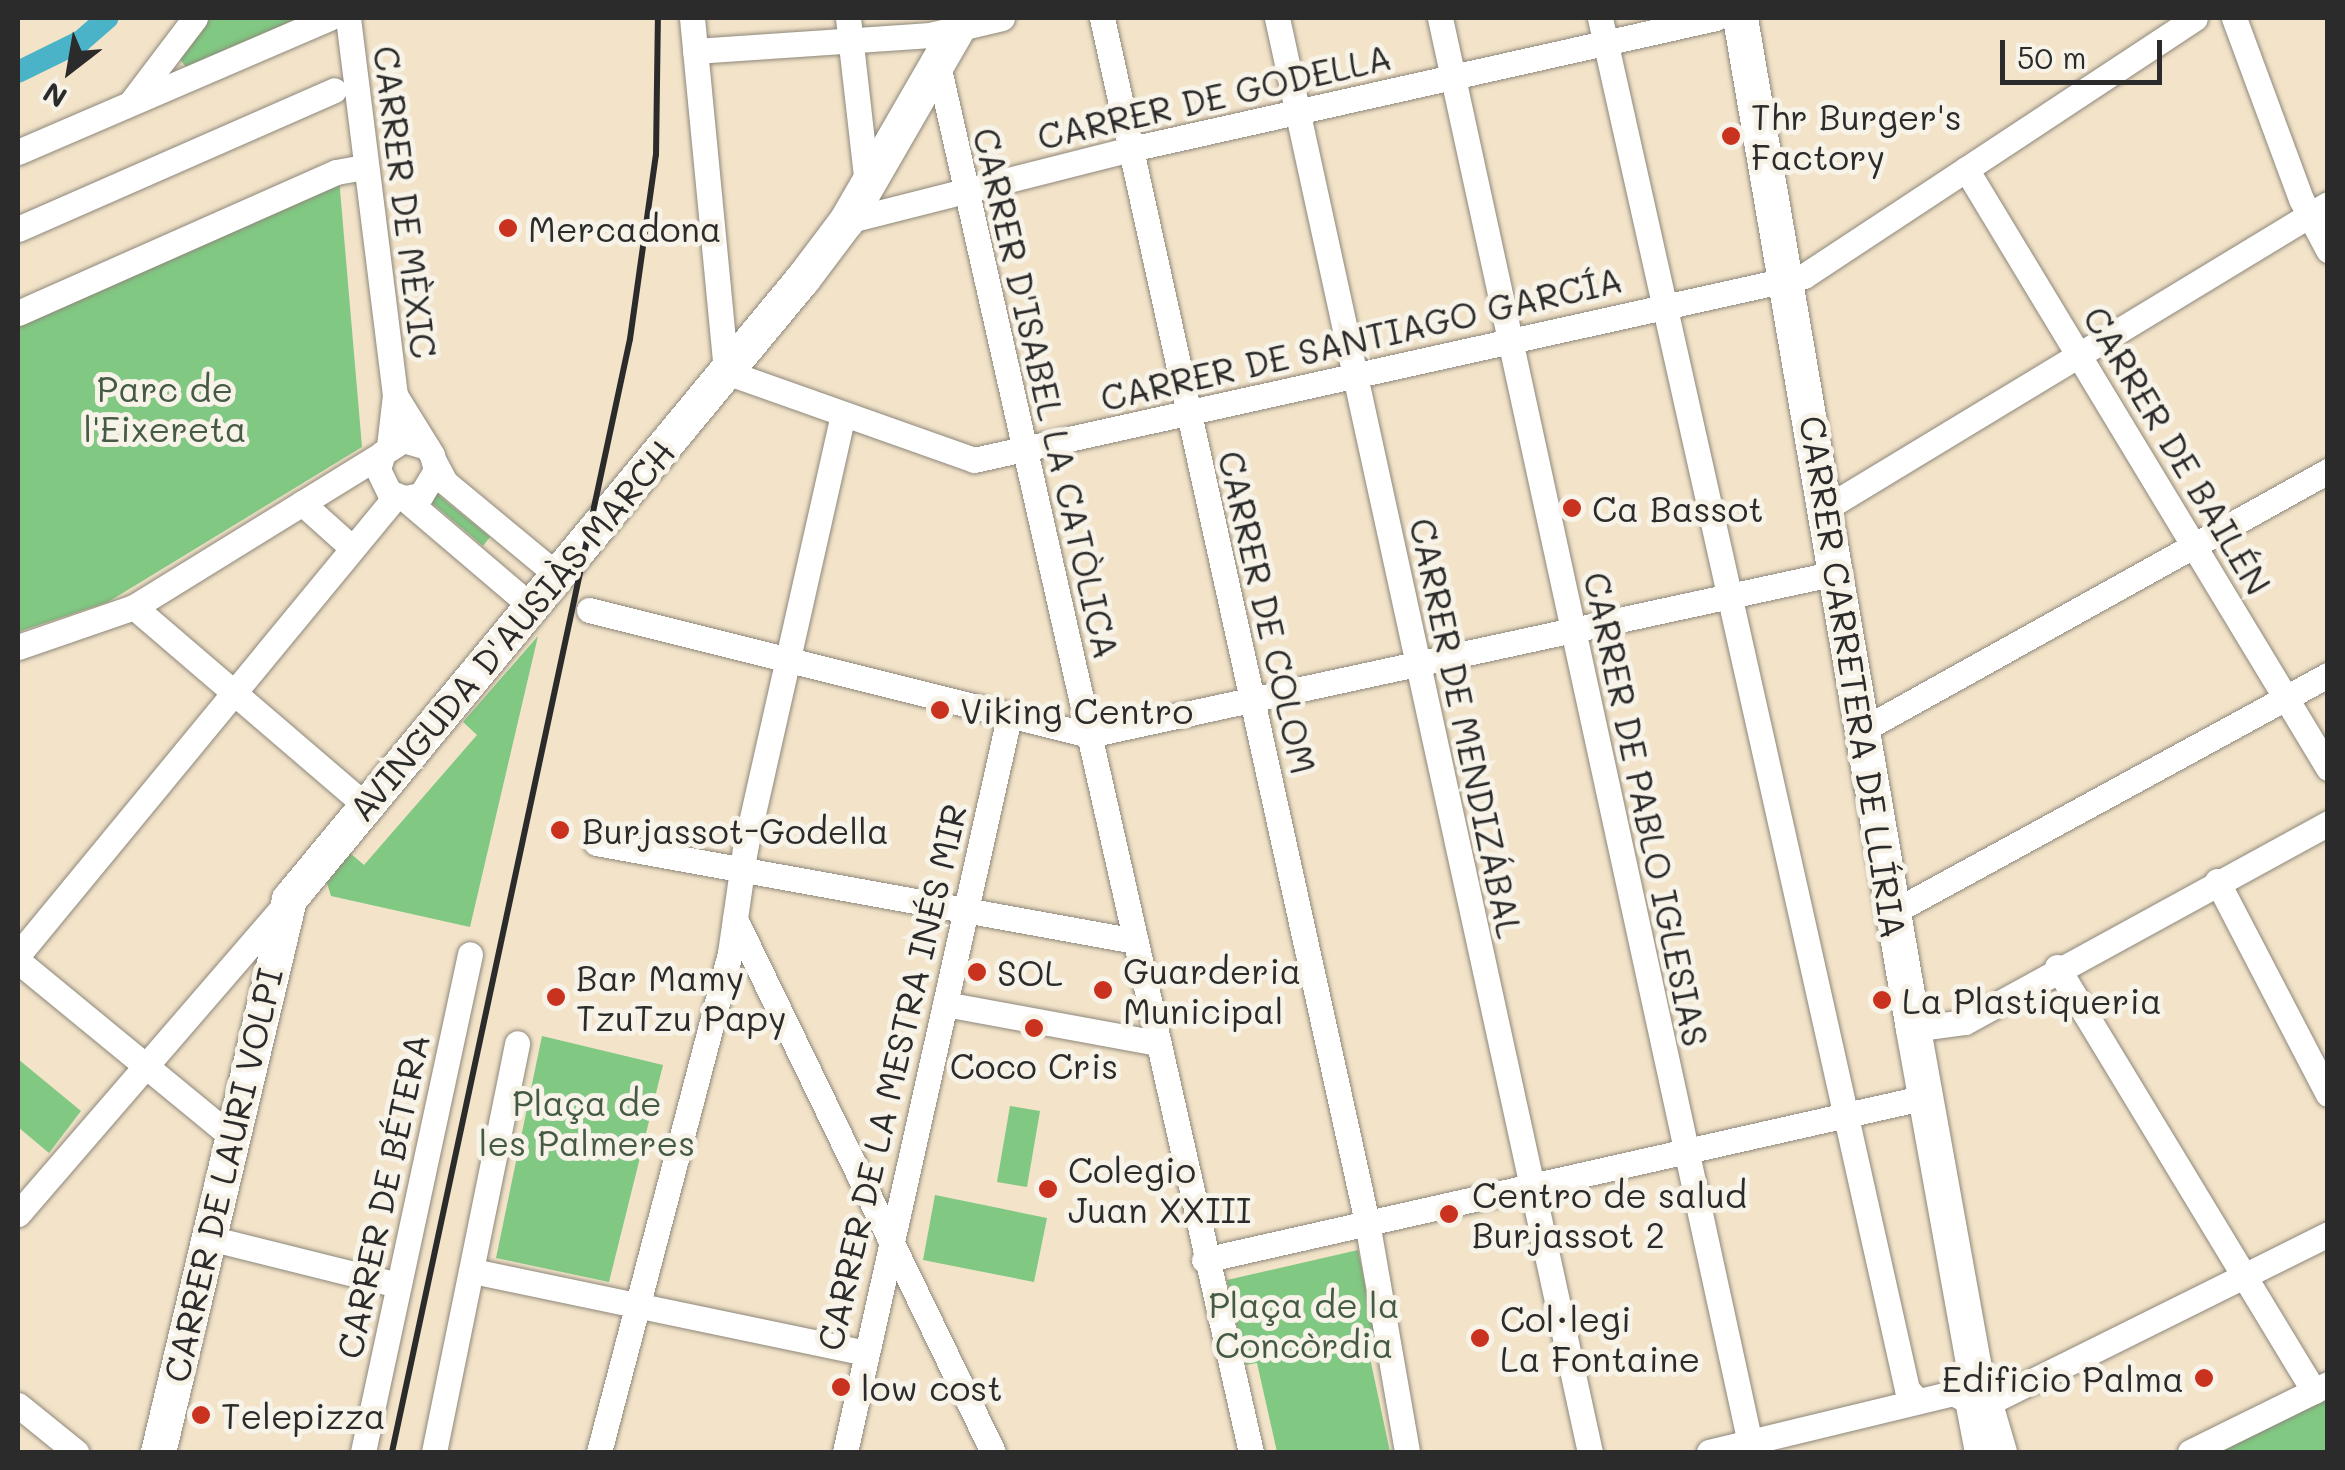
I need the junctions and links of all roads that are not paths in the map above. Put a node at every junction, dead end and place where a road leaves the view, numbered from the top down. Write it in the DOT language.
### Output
graph roads {
  1 [pos="195,18"];
  2 [pos="329,18"];
  3 [pos="348,18"];
  4 [pos="692,18"];
  5 [pos="1002,18"];
  6 [pos="1102,18"];
  7 [pos="1278,18"];
  8 [pos="1440,18"];
  9 [pos="1600,18"];
  10 [pos="1716,18"];
  11 [pos="1740,18"];
  12 [pos="2194,18"];
  13 [pos="2234,18"];
  14 [pos="961,24"];
  15 [pos="850,29"];
  16 [pos="1606,44"];
  17 [pos="695,51"];
  18 [pos="939,69"];
  19 [pos="1454,78"];
  20 [pos="334,90"];
  21 [pos="132,101"];
  22 [pos="1298,113"];
  23 [pos="1131,148"];
  24 [pos="18,152"];
  25 [pos="364,167"];
  26 [pos="1966,170"];
  27 [pos="867,187"];
  28 [pos="966,190"];
  29 [pos="2318,210"];
  30 [pos="846,221"];
  31 [pos="18,229"];
  32 [pos="2328,250"];
  33 [pos="1787,281"];
  34 [pos="1662,306"];
  35 [pos="18,312"];
  36 [pos="1507,340"];
  37 [pos="2079,354"];
  38 [pos="726,372"];
  39 [pos="1354,378"];
  40 [pos="395,395"];
  41 [pos="1188,414"];
  42 [pos="842,417"];
  43 [pos="386,450"];
  44 [pos="1026,450"];
  45 [pos="431,456"];
  46 [pos="2328,471"];
  47 [pos="400,497"];
  48 [pos="302,503"];
  49 [pos="1826,508"];
  50 [pos="2194,544"];
  51 [pos="350,546"];
  52 [pos="1836,573"];
  53 [pos="556,574"];
  54 [pos="1731,594"];
  55 [pos="134,606"];
  56 [pos="530,606"];
  57 [pos="589,610"];
  58 [pos="1574,633"];
  59 [pos="18,648"];
  60 [pos="789,660"];
  61 [pos="1420,668"];
  62 [pos="2328,675"];
  63 [pos="233,693"];
  64 [pos="2286,698"];
  65 [pos="1253,702"];
  66 [pos="1009,717"];
  67 [pos="1862,730"];
  68 [pos="1089,735"];
  69 [pos="2328,768"];
  70 [pos="365,806"];
  71 [pos="2328,824"];
  72 [pos="596,843"];
  73 [pos="743,872"];
  74 [pos="2217,881"];
  75 [pos="289,899"];
  76 [pos="1893,912"];
  77 [pos="964,914"];
  78 [pos="735,919"];
  79 [pos="1134,942"];
  80 [pos="470,954"];
  81 [pos="18,958"];
  82 [pos="2057,967"];
  83 [pos="722,976"];
  84 [pos="762,978"];
  85 [pos="945,1004"];
  86 [pos="1913,1029"];
  87 [pos="518,1043"];
  88 [pos="1158,1043"];
  89 [pos="143,1063"];
  90 [pos="2328,1094"];
  91 [pos="1926,1097"];
  92 [pos="1848,1113"];
  93 [pos="232,1138"];
  94 [pos="1684,1147"];
  95 [pos="904,1177"];
  96 [pos="863,1180"];
  97 [pos="1531,1187"];
  98 [pos="18,1214"];
  99 [pos="1368,1222"];
  100 [pos="2328,1234"];
  101 [pos="888,1236"];
  102 [pos="208,1238"];
  103 [pos="1204,1260"];
  104 [pos="474,1271"];
  105 [pos="2243,1277"];
  106 [pos="398,1285"];
  107 [pos="635,1304"];
  108 [pos="865,1353"];
  109 [pos="2320,1387"];
  110 [pos="1917,1400"];
  111 [pos="1978,1401"];
  112 [pos="18,1405"];
  113 [pos="63,1448"];
  114 [pos="1751,1448"];
  115 [pos="158,1452"];
  116 [pos="363,1452"];
  117 [pos="434,1452"];
  118 [pos="599,1452"];
  119 [pos="844,1452"];
  120 [pos="994,1452"];
  121 [pos="1251,1452"];
  122 [pos="1407,1452"];
  123 [pos="1590,1452"];
  124 [pos="1708,1452"];
  125 [pos="1978,1452"];
  126 [pos="1998,1452"];
  127 [pos="2190,1452"];
  1 -- 21 [label="street"];
  2 -- 21 [label="street"];
  3 -- 25 [label="street, CARRER DE MÈXIC"];
  4 -- 17 [label="street"];
  5 -- 14 [label="street"];
  6 -- 23 [label="street, CARRER DE COLOM"];
  7 -- 22 [label="street, CARRER DE MENDIZÁBAL"];
  8 -- 19 [label="street, CARRER DE PABLO IGLESIAS"];
  9 -- 16 [label="street"];
  10 -- 16 [label="street, CARRER DE GODELLA"];
  11 -- 33 [label="street, CARRER CARRETERA DE LLÍRIA"];
  12 -- 26 [label="street, CARRER DE SANTIAGO GARCÍA"];
  13 -- 29 [label="street"];
  14 -- 15 [label="street"];
  14 -- 18 [label="street, AVINGUDA D'AUSIÀS MARCH"];
  15 -- 17 [label="street"];
  15 -- 27 [label="street"];
  16 -- 19 [label="street, CARRER DE GODELLA"];
  16 -- 34 [label="street"];
  17 -- 38 [label="street"];
  18 -- 27 [label="street, AVINGUDA D'AUSIÀS MARCH"];
  18 -- 28 [label="street, CARRER D'ISABEL LA CATÒLICA"];
  19 -- 22 [label="street, CARRER DE GODELLA"];
  19 -- 36 [label="street, CARRER DE PABLO IGLESIAS"];
  20 -- 31 [label="street"];
  21 -- 24 [label="street"];
  22 -- 23 [label="street, CARRER DE GODELLA"];
  22 -- 39 [label="street, CARRER DE MENDIZÁBAL"];
  23 -- 28 [label="street, CARRER DE GODELLA"];
  23 -- 41 [label="street, CARRER DE COLOM"];
  25 -- 35 [label="street"];
  25 -- 40 [label="street, CARRER DE MÈXIC"];
  26 -- 33 [label="street, CARRER DE SANTIAGO GARCÍA"];
  26 -- 37 [label="street, CARRER DE BAILÉN"];
  27 -- 30 [label="street, AVINGUDA D'AUSIÀS MARCH"];
  28 -- 30 [label="street, CARRER DE GODELLA"];
  28 -- 44 [label="street, CARRER D'ISABEL LA CATÒLICA"];
  29 -- 32 [label="street"];
  29 -- 37 [label="street"];
  30 -- 38 [label="street, AVINGUDA D'AUSIÀS MARCH"];
  33 -- 34 [label="street, CARRER DE SANTIAGO GARCÍA"];
  33 -- 49 [label="street, CARRER CARRETERA DE LLÍRIA"];
  34 -- 36 [label="street, CARRER DE SANTIAGO GARCÍA"];
  34 -- 54 [label="street"];
  36 -- 39 [label="street, CARRER DE SANTIAGO GARCÍA"];
  36 -- 58 [label="street, CARRER DE PABLO IGLESIAS"];
  37 -- 49 [label="street"];
  37 -- 50 [label="street, CARRER DE BAILÉN"];
  38 -- 42 [label="street, CARRER DE SANTIAGO GARCÍA"];
  38 -- 53 [label="street, AVINGUDA D'AUSIÀS MARCH"];
  39 -- 41 [label="street, CARRER DE SANTIAGO GARCÍA"];
  39 -- 61 [label="street, CARRER DE MENDIZÁBAL"];
  40 -- 43 [label="street, CARRER DE MÈXIC"];
  40 -- 45 [label="street, CARRER DE MÈXIC"];
  41 -- 44 [label="street, CARRER DE SANTIAGO GARCÍA"];
  41 -- 65 [label="street, CARRER DE COLOM"];
  42 -- 44 [label="street, CARRER DE SANTIAGO GARCÍA"];
  42 -- 60 [label="street"];
  43 -- 45 [label="street"];
  43 -- 47 [label="street"];
  43 -- 48 [label="street"];
  44 -- 68 [label="street, CARRER D'ISABEL LA CATÒLICA"];
  45 -- 47 [label="street"];
  45 -- 53 [label="street, CARRER DE MÈXIC"];
  46 -- 50 [label="street"];
  47 -- 51 [label="street"];
  47 -- 56 [label="street"];
  48 -- 51 [label="street"];
  48 -- 55 [label="street"];
  49 -- 52 [label="street, CARRER CARRETERA DE LLÍRIA"];
  50 -- 64 [label="street, CARRER DE BAILÉN"];
  50 -- 67 [label="street"];
  51 -- 63 [label="street"];
  52 -- 54 [label="street"];
  52 -- 67 [label="street, CARRER CARRETERA DE LLÍRIA"];
  53 -- 56 [label="street, AVINGUDA D'AUSIÀS MARCH"];
  54 -- 58 [label="street"];
  54 -- 92 [label="street"];
  55 -- 59 [label="street"];
  55 -- 63 [label="street"];
  56 -- 70 [label="street, AVINGUDA D'AUSIÀS MARCH"];
  57 -- 60 [label="street"];
  58 -- 61 [label="street"];
  58 -- 94 [label="street, CARRER DE PABLO IGLESIAS"];
  60 -- 66 [label="street"];
  60 -- 73 [label="street"];
  61 -- 65 [label="street"];
  61 -- 97 [label="street, CARRER DE MENDIZÁBAL"];
  62 -- 64 [label="street"];
  63 -- 70 [label="street"];
  63 -- 81 [label="street"];
  64 -- 69 [label="street, CARRER DE BAILÉN"];
  64 -- 76 [label="street"];
  65 -- 68 [label="street"];
  65 -- 99 [label="street, CARRER DE COLOM"];
  66 -- 68 [label="street"];
  66 -- 77 [label="street, CARRER DE LA MESTRA INÉS MIR"];
  67 -- 76 [label="street, CARRER CARRETERA DE LLÍRIA"];
  68 -- 79 [label="street, CARRER D'ISABEL LA CATÒLICA"];
  70 -- 75 [label="street, AVINGUDA D'AUSIÀS MARCH"];
  71 -- 74 [label="street"];
  72 -- 73 [label="street"];
  73 -- 77 [label="street"];
  73 -- 78 [label="street"];
  74 -- 82 [label="street"];
  74 -- 90 [label="street"];
  75 -- 89 [label="street, AVINGUDA D'AUSIÀS MARCH"];
  75 -- 93 [label="street, CARRER DE LAURI VOLPI"];
  76 -- 86 [label="street, CARRER CARRETERA DE LLÍRIA"];
  77 -- 79 [label="street"];
  77 -- 85 [label="street, CARRER DE LA MESTRA INÉS MIR"];
  78 -- 83 [label="street"];
  78 -- 84 [label="street"];
  79 -- 88 [label="street, CARRER D'ISABEL LA CATÒLICA"];
  80 -- 106 [label="street, CARRER DE BÉTERA"];
  81 -- 89 [label="street"];
  82 -- 86 [label="street"];
  82 -- 105 [label="street"];
  83 -- 84 [label="street"];
  83 -- 107 [label="street"];
  84 -- 96 [label="street"];
  85 -- 88 [label="street"];
  85 -- 95 [label="street, CARRER DE LA MESTRA INÉS MIR"];
  86 -- 91 [label="street, CARRER CARRETERA DE LLÍRIA"];
  87 -- 104 [label="street"];
  88 -- 103 [label="street, CARRER D'ISABEL LA CATÒLICA"];
  89 -- 93 [label="street"];
  89 -- 98 [label="street, AVINGUDA D'AUSIÀS MARCH"];
  91 -- 92 [label="street"];
  91 -- 111 [label="street, CARRER CARRETERA DE LLÍRIA"];
  92 -- 94 [label="street"];
  92 -- 110 [label="street"];
  93 -- 102 [label="street, CARRER DE LAURI VOLPI"];
  94 -- 97 [label="street"];
  94 -- 114 [label="street, CARRER DE PABLO IGLESIAS"];
  95 -- 96 [label="street"];
  95 -- 101 [label="street, CARRER DE LA MESTRA INÉS MIR"];
  96 -- 101 [label="street"];
  97 -- 99 [label="street"];
  97 -- 123 [label="street, CARRER DE MENDIZÁBAL"];
  99 -- 103 [label="street"];
  99 -- 122 [label="street"];
  100 -- 105 [label="street"];
  101 -- 108 [label="street, CARRER DE LA MESTRA INÉS MIR"];
  101 -- 120 [label="street"];
  102 -- 106 [label="street"];
  102 -- 115 [label="street, CARRER DE LAURI VOLPI"];
  103 -- 121 [label="street"];
  104 -- 107 [label="street"];
  104 -- 117 [label="street"];
  105 -- 109 [label="street"];
  105 -- 111 [label="street"];
  106 -- 116 [label="street, CARRER DE BÉTERA"];
  107 -- 108 [label="street"];
  107 -- 118 [label="street"];
  108 -- 119 [label="street, CARRER DE LA MESTRA INÉS MIR"];
  109 -- 127 [label="street"];
  110 -- 111 [label="street"];
  110 -- 114 [label="street"];
  111 -- 125 [label="street, CARRER CARRETERA DE LLÍRIA"];
  111 -- 126 [label="street, CARRER CARRETERA DE LLÍRIA"];
  112 -- 113 [label="street"];
  114 -- 124 [label="street"];
}
